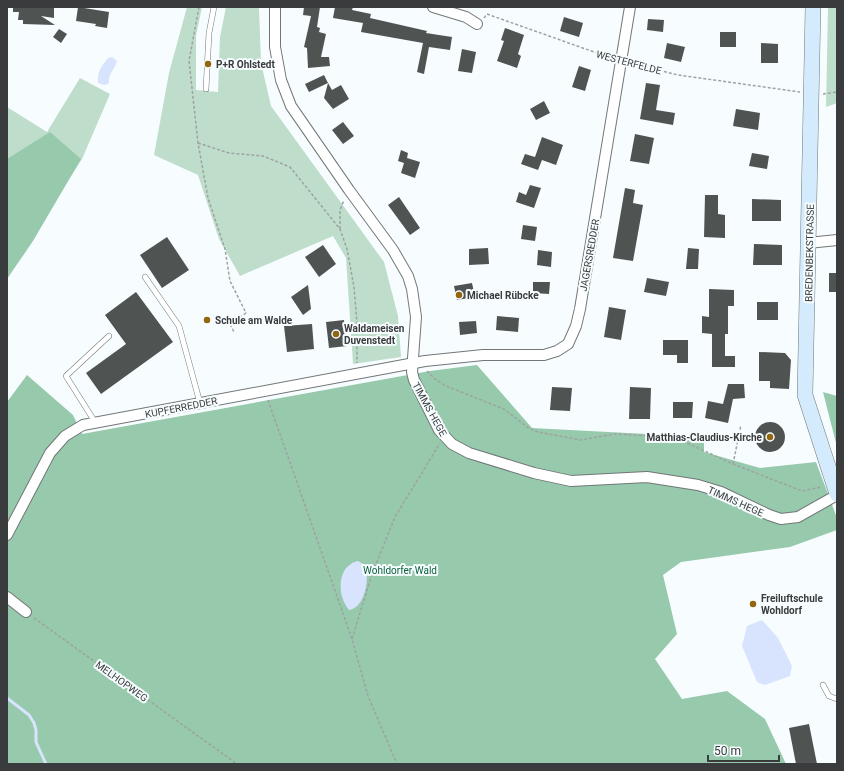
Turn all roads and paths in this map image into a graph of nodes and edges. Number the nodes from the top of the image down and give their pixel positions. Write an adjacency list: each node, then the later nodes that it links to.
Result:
1 (199, 7): 12 (path)
2 (214, 7): 9 (lane)
3 (274, 7): 13 (street, TIMMS HEGE)
4 (433, 7): 7 (street)
5 (630, 7): 8 (street, JAGERSREDDER)
6 (813, 7): 11 (street, BREDENBEKSTRASSE)
7 (477, 24): 8 (path, WESTERFELDE)
8 (620, 61): 11 (path, WESTERFELDE); 20 (street, JAGERSREDDER)
9 (206, 89)
10 (837, 92): 11 (path, WESTERFELDE)
11 (812, 94): 16 (street, BREDENBEKSTRASSE)
12 (198, 143): 14 (path); 18 (path)
13 (349, 190): 14 (path); 21 (street, TIMMS HEGE)
14 (340, 229): 22 (path)
15 (837, 240): 16 (street)
16 (808, 243): 30 (street, BREDENBEKSTRASSE)
17 (145, 276): 24 (lane)
18 (234, 332)
19 (109, 336): 25 (lane)
20 (425, 361): 21 (street, JAGERSREDDER); 28 (path)
21 (413, 364): 22 (street, KUPFERREDDER); 27 (street, TIMMS HEGE)
22 (357, 375): 23 (street, KUPFERREDDER)
23 (264, 390): 24 (street, KUPFERREDDER); 34 (path)
24 (200, 403): 25 (street, KUPFERREDDER)
25 (95, 422): 31 (street, KUPFERREDDER)
26 (741, 425): 28 (path)
27 (445, 438): 30 (street, TIMMS HEGE); 34 (path)
28 (733, 464): 29 (path)
29 (823, 486)
30 (837, 494)
31 (7, 535)
32 (7, 597): 33 (street)
33 (26, 612): 37 (path, MELHOPWEG)
34 (352, 639): 38 (path)
35 (823, 685): 36 (lane)
36 (837, 699)
37 (237, 764)
38 (397, 764)

